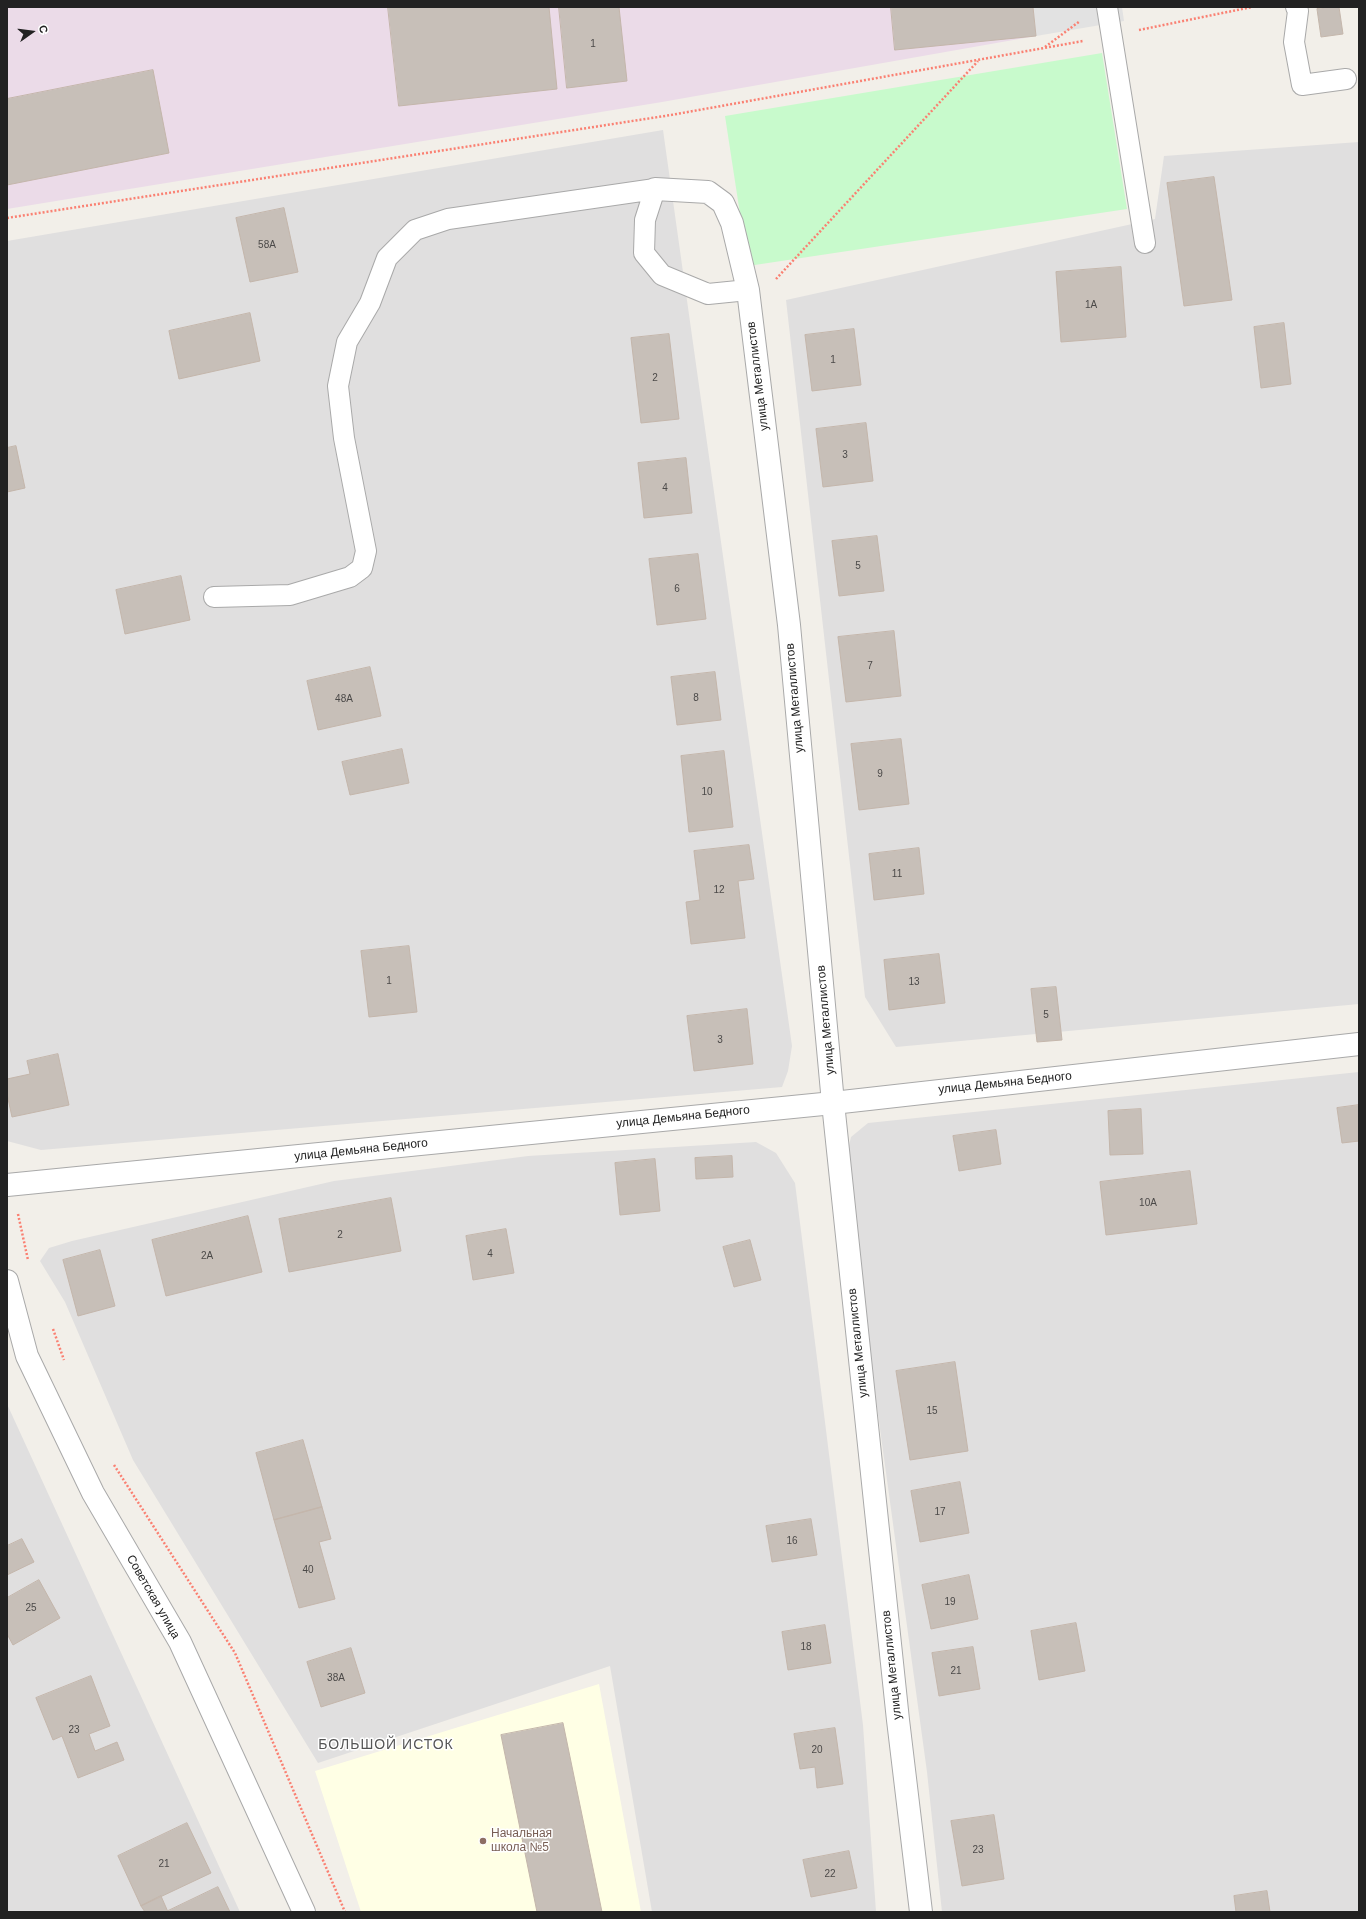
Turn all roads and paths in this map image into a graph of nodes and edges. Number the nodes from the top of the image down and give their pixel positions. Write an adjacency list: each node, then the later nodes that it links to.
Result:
1 (1107, 7): 5 (lane)
2 (1252, 7): 5 (path)
3 (1296, 7): 8 (lane)
4 (1086, 16): 6 (path)
5 (1112, 36): 6 (path); 11 (lane)
6 (1045, 48): 7 (path)
7 (979, 60): 10 (path); 12 (path)
8 (1346, 78)
9 (655, 189): 12 (street, улица Металлистов); 12 (lane); 13 (lane)
10 (7, 218)
11 (1145, 243)
12 (748, 290): 15 (street, улица Металлистов)
13 (214, 597)
14 (1359, 1044): 15 (street, улица Демьяна Бедного)
15 (833, 1102): 16 (street, улица Демьяна Бедного); 24 (street, улица Металлистов)
16 (9, 1185): 17 (path)
17 (29, 1265)
18 (7, 1281): 22 (street, Советская улица)
19 (51, 1325): 20 (path)
20 (65, 1362)
21 (112, 1461): 23 (path)
22 (304, 1912)
23 (345, 1912)
24 (922, 1912)

